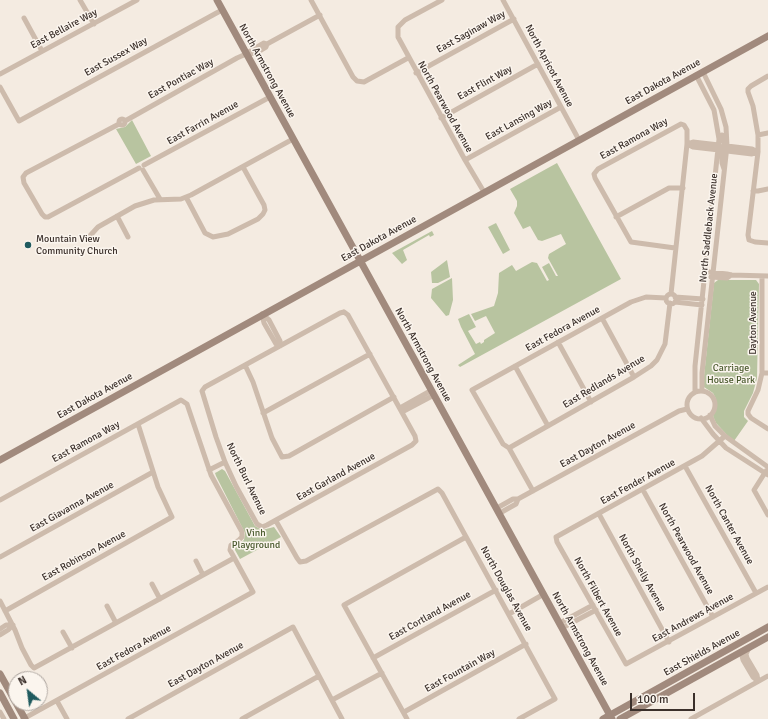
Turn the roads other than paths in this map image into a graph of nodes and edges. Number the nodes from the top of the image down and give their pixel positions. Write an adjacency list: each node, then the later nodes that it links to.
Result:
1 (80, 0): 11 (street)
2 (137, 0): 11 (street, East Bellaire Way)
3 (217, 0): 7 (street, North Armstrong Avenue)
4 (311, 0): 8 (street)
5 (442, 0): 15 (street, North Pearwood Avenue)
6 (503, 0): 10 (street, North Apricot Avenue)
7 (222, 10): 14 (street, North Armstrong Avenue); 21 (street, East Sussex Way)
8 (320, 15): 14 (street, East Pontiac Way); 15 (street)
9 (24, 18): 13 (street)
10 (514, 19): 16 (street, North Apricot Avenue); 17 (street, East Saginaw Way)
11 (94, 24): 13 (street, East Bellaire Way)
12 (768, 36): 18 (street, East Dakota Avenue)
13 (42, 51): 19 (street, East Bellaire Way)
14 (246, 54): 22 (street, North Armstrong Avenue); 47 (street, East Pontiac Way)
15 (408, 58): 17 (street, North Pearwood Avenue)
16 (538, 64): 23 (street, North Apricot Avenue); 24 (street, East Flint Way)
17 (416, 73): 24 (street, North Pearwood Avenue)
18 (699, 73): 26 (street, North Saddleback Avenue); 30 (street, East Dakota Avenue); 33 (street, North Saddleback Avenue)
19 (0, 74)
20 (768, 76): 28 (street)
21 (0, 87)
22 (270, 96): 29 (street, North Armstrong Avenue); 37 (street, East Farrin Avenue)
23 (561, 107): 30 (street, North Apricot Avenue); 35 (street, East Lansing Way)
24 (441, 118): 35 (street, North Pearwood Avenue)
25 (684, 125): 31 (street, East Redlands Avenue); 46 (street, East Ramona Way)
26 (718, 127): 32 (street, North Saddleback Avenue); 33 (street)
27 (768, 133): 28 (street)
28 (758, 135): 34 (street)
29 (293, 139): 36 (street); 52 (street, North Armstrong Avenue)
30 (579, 140): 42 (street, East Dakota Avenue)
31 (687, 144): 32 (street); 39 (street, East Redlands Avenue)
32 (719, 147): 38 (street); 53 (street, North Saddleback Avenue)
33 (727, 149): 34 (street); 38 (street, North Saddleback Avenue)
34 (758, 152): 41 (street)
35 (465, 160): 42 (street, North Pearwood Avenue)
36 (243, 167): 43 (street); 43 (street)
37 (142, 168): 44 (street); 47 (street, East Farrin Avenue)
38 (724, 170): 54 (street, North Saddleback Avenue)
39 (683, 188): 46 (street); 51 (street, East Redlands Avenue)
40 (768, 189): 41 (street)
41 (753, 191): 50 (street)
42 (484, 192): 52 (street, East Dakota Avenue)
43 (186, 198): 44 (street)
44 (160, 199): 45 (street)
45 (117, 216): 48 (street); 49 (street)
46 (616, 216): 51 (street)
47 (46, 217)
48 (128, 237)
49 (87, 239)
50 (768, 243)
51 (675, 248): 57 (street, East Redlands Avenue)
52 (360, 260): 59 (street, East Dakota Avenue); 72 (street, North Armstrong Avenue)
53 (705, 274): 54 (street); 58 (street, North Saddleback Avenue)
54 (713, 275): 55 (street); 70 (street, North Saddleback Avenue)
55 (762, 276): 56 (street); 61 (street, Dayton Avenue)
56 (768, 276)
57 (673, 299): 58 (street); 60 (street, East Fedora Avenue); 69 (street, East Redlands Avenue)
58 (702, 302): 71 (street, North Saddleback Avenue)
59 (262, 314): 63 (street); 86 (street, East Dakota Avenue)
60 (602, 318): 62 (street, East Fedora Avenue); 69 (street)
61 (765, 326): 67 (street, Dayton Avenue)
62 (558, 342): 66 (street, East Fedora Avenue); 74 (street)
63 (280, 346): 64 (street); 65 (street)
64 (370, 354): 73 (street); 77 (street)
65 (245, 365): 77 (street); 87 (street, North Burl Avenue)
66 (515, 366): 81 (street); 85 (street, East Fedora Avenue)
67 (762, 373): 68 (street); 82 (street, Dayton Avenue)
68 (768, 374)
69 (634, 377): 74 (street, East Redlands Avenue)
70 (702, 391): 71 (street); 78 (street)
71 (695, 392): 75 (street)
72 (433, 393): 76 (street); 96 (street, North Armstrong Avenue)
73 (394, 397): 76 (street); 77 (street)
74 (591, 402): 81 (street, East Redlands Avenue)
75 (687, 408): 79 (street); 94 (street, East Dayton Avenue)
76 (401, 410): 99 (street, East Garland Avenue)
77 (263, 413)
78 (710, 415): 79 (street); 83 (street)
79 (701, 418): 84 (street)
80 (138, 424): 90 (street, East Ramona Way); 91 (street); 95 (street, East Ramona Way)
81 (548, 426): 85 (street, East Redlands Avenue)
82 (768, 429)
83 (725, 436): 84 (street, East Fender Avenue); 89 (street)
84 (719, 442): 88 (street, East Fender Avenue); 92 (street)
85 (508, 448): 94 (street)
86 (0, 460)
87 (225, 462): 90 (street); 100 (street, North Burl Avenue)
88 (685, 466): 93 (street, East Fender Avenue); 111 (street, North Canter Avenue)
89 (768, 468): 92 (street)
90 (209, 470): 104 (street)
91 (153, 472): 103 (street, East Giavanna Avenue); 117 (street, East Robinson Avenue)
92 (766, 474): 98 (street)
93 (643, 490): 97 (street, East Fender Avenue); 119 (street, North Pearwood Avenue)
94 (533, 491): 96 (street, East Dayton Avenue)
95 (0, 500)
96 (498, 511): 112 (street, North Armstrong Avenue)
97 (599, 514): 102 (street, East Fender Avenue); 129 (street, North Shelly Avenue)
98 (768, 515)
99 (276, 521): 100 (street, East Garland Avenue); 106 (street, North Burl Avenue)
100 (262, 527)
101 (466, 536): 106 (street, North Douglas Avenue); 110 (street, North Douglas Avenue); 134 (street)
102 (556, 537): 116 (street, North Filbert Avenue)
103 (0, 557)
104 (234, 558): 107 (street); 143 (street, East Fedora Avenue)
105 (196, 561): 107 (street)
106 (300, 562)
107 (203, 575): 113 (street)
108 (152, 584): 113 (street)
109 (768, 587): 111 (street, East Andrews Avenue)
110 (496, 590): 118 (street, North Douglas Avenue); 134 (street, East Cortland Avenue)
111 (756, 593): 119 (street, East Andrews Avenue)
112 (544, 594): 118 (street); 122 (street, North Armstrong Avenue)
113 (160, 599): 120 (street)
114 (0, 601): 117 (street)
115 (107, 606): 120 (street)
116 (595, 608): 122 (street); 135 (street, North Filbert Avenue)
117 (5, 610): 121 (street)
118 (509, 614): 130 (street, North Douglas Avenue)
119 (713, 617): 129 (street, East Andrews Avenue)
120 (116, 623): 132 (street)
121 (13, 625): 124 (street); 127 (street); 132 (street)
122 (561, 626): 146 (street, North Armstrong Avenue)
123 (768, 627): 146 (street, East Shields Avenue)
124 (0, 629)
125 (63, 632): 132 (street)
126 (768, 632): 133 (street)
127 (0, 634)
128 (768, 637): 131 (street, East Shields Avenue)
129 (669, 642): 135 (street, East Andrews Avenue)
130 (526, 644): 145 (street, East Fountain Way); 155 (street, North Douglas Avenue)
131 (749, 647): 133 (street, East Shields Avenue); 140 (street)
132 (72, 648)
133 (741, 652): 140 (street); 157 (street, East Shields Avenue)
134 (373, 658): 136 (street)
135 (626, 664)
136 (382, 673): 142 (street); 145 (street)
137 (0, 674): 149 (street)
138 (319, 676): 142 (street); 151 (street, East Dayton Avenue); 152 (street)
139 (768, 676): 140 (street)
140 (758, 682): 158 (street)
141 (0, 693): 148 (street)
142 (332, 700): 153 (street)
143 (57, 701): 149 (street, East Fedora Avenue); 150 (street)
144 (0, 712): 147 (street)
145 (404, 712): 154 (street)
146 (611, 717): 156 (street, East Shields Avenue)
147 (4, 719)
148 (14, 719)
149 (24, 719)
150 (67, 719)
151 (128, 719)
152 (242, 719)
153 (342, 719)
154 (407, 719)
155 (519, 719)
156 (603, 719)
157 (620, 719)
158 (691, 719)

